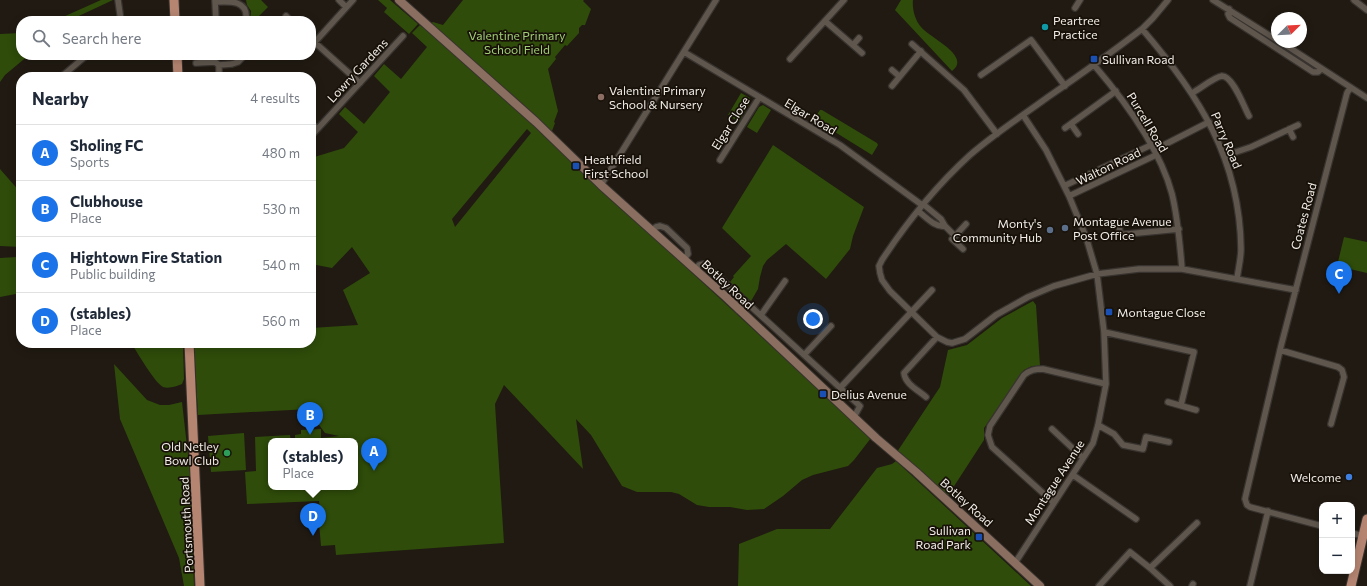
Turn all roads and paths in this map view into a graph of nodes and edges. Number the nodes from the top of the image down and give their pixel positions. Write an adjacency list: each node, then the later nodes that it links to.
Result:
1 (118, 0): 17 (street)
2 (174, 0): 18 (main road)
3 (339, 0): 13 (street)
4 (353, 0): 13 (street)
5 (399, 0): 70 (main road, Botley Road)
6 (716, 0): 32 (street)
7 (844, 0): 21 (street)
8 (1080, 0): 14 (street)
9 (1168, 0): 22 (street)
10 (1213, 0): 15 (street)
11 (1354, 0): 16 (street)
12 (215, 1): 19 (street); 20 (street)
13 (346, 8): 25 (street)
14 (1075, 8)
15 (1229, 9): 24 (street); 41 (street)
16 (1367, 10)
17 (120, 16)
18 (175, 16)
19 (216, 16)
20 (246, 16)
21 (825, 22): 29 (street); 34 (street)
22 (1142, 29): 39 (street); 53 (street, Parry Road)
23 (403, 36): 48 (street, Lowry Gardens)
24 (1271, 36)
25 (316, 37)
26 (859, 38): 29 (street)
27 (316, 43): 48 (street)
28 (912, 44): 31 (street)
29 (853, 45): 33 (street)
30 (1290, 48): 41 (street)
31 (921, 51): 47 (street); 64 (street)
32 (684, 52): 55 (street, Elgar Road); 70 (street)
33 (862, 53)
34 (790, 59)
35 (81, 60): 43 (street)
36 (177, 60): 44 (main road)
37 (240, 60): 40 (street)
38 (196, 63): 40 (street)
39 (1094, 64): 50 (street); 52 (street, Purcell Road)
40 (219, 65): 45 (street)
41 (1321, 69): 51 (street)
42 (892, 70): 47 (street)
43 (67, 72)
44 (178, 72)
45 (219, 72)
46 (981, 75): 50 (street)
47 (899, 76): 49 (street)
48 (360, 83): 62 (street, Lowry Gardens)
49 (892, 86)
50 (1065, 86): 56 (street)
51 (1350, 88): 54 (street); 87 (street, Coates Road)
52 (1116, 91): 59 (street); 67 (street, Purcell Road)
53 (1192, 93): 57 (street); 58 (street, Parry Road)
54 (1366, 96)
55 (759, 98): 69 (street, Elgar Close); 73 (street, Elgar Road)
56 (1023, 115): 64 (street); 71 (street, Montague Avenue)
57 (1249, 116)
58 (1209, 122): 67 (street, Walton Road); 68 (street, Parry Road)
59 (1071, 124): 61 (street); 65 (street)
60 (1298, 125): 63 (street)
61 (1065, 128)
62 (318, 129)
63 (1289, 129): 66 (street); 68 (street)
64 (997, 134): 73 (street)
65 (1078, 134)
66 (1293, 137)
67 (1154, 150): 71 (street, Walton Road); 72 (street, Walton Road); 78 (street, Purcell Road)
68 (1224, 156): 84 (street, Parry Road)
69 (720, 160)
70 (601, 185): 81 (main road, Botley Road)
71 (1064, 186): 72 (street, Montague Avenue)
72 (1069, 196): 83 (street, Montague Avenue)
73 (923, 205): 74 (street); 77 (street, Elgar Road)
74 (918, 211): 77 (street); 90 (street)
75 (1119, 222): 78 (street)
76 (966, 224): 79 (street)
77 (945, 226): 79 (street, Elgar Road)
78 (1179, 229): 82 (street, Purcell Road)
79 (955, 236): 80 (street, Elgar Road)
80 (963, 250)
81 (695, 269): 88 (street); 89 (main road, Botley Road)
82 (1182, 269): 83 (street); 84 (street)
83 (1097, 274): 93 (street, Montague Avenue); 94 (street)
84 (1237, 279): 87 (street)
85 (785, 281): 91 (street)
86 (932, 290): 90 (street)
87 (1296, 290): 96 (street, Coates Road)
88 (746, 302): 89 (street); 91 (street)
89 (738, 310): 99 (main road, Botley Road)
90 (912, 312): 94 (street); 101 (street)
91 (761, 315): 97 (street)
92 (831, 326): 97 (street)
93 (1104, 332): 100 (street, Montague Avenue); 104 (street)
94 (937, 337): 102 (street)
95 (189, 348): 123 (main road, Portsmouth Road)
96 (1280, 350): 107 (street); 114 (street, Coates Road)
97 (804, 355): 98 (street)
98 (823, 372): 99 (street); 101 (street)
99 (815, 381): 106 (main road, Botley Road)
100 (1106, 384): 108 (street, Montague Avenue); 113 (street)
101 (840, 388): 106 (street)
102 (926, 397)
103 (1168, 402): 104 (street)
104 (1181, 405): 105 (street)
105 (1196, 410)
106 (854, 417): 121 (main road, Botley Road)
107 (1331, 424)
108 (1098, 425): 110 (street); 111 (street, Montague Avenue)
109 (1052, 430): 111 (street)
110 (1168, 442)
111 (1083, 458): 112 (street, Montague Avenue)
112 (1073, 475): 113 (street, Montague Avenue); 115 (street)
113 (1054, 503): 121 (street, Montague Avenue)
114 (1268, 511): 118 (street, Coates Road); 127 (street)
115 (1136, 519)
116 (1367, 519): 120 (main road)
117 (1197, 523): 122 (street)
118 (1319, 525)
119 (1355, 534): 120 (street)
120 (1363, 536): 128 (main road)
121 (1015, 563): 124 (main road, Botley Road)
122 (1150, 568): 125 (street); 126 (street)
123 (200, 586)
124 (1040, 586)
125 (1099, 586)
126 (1170, 586)
127 (1250, 586)
128 (1350, 586)

